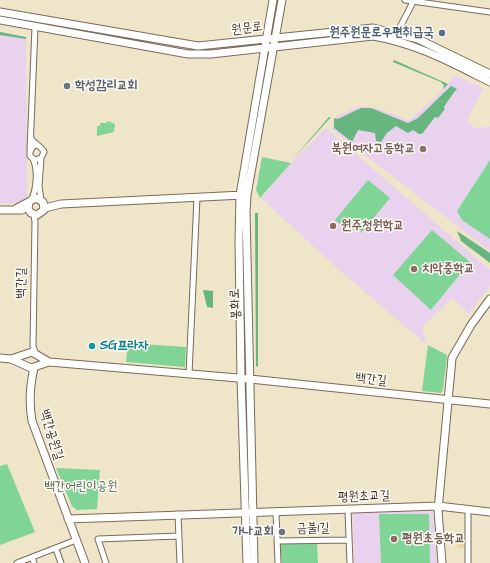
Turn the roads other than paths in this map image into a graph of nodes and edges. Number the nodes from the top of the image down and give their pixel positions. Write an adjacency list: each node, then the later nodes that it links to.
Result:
1 (273, 0): 11 (street, 봉화로)
2 (282, 0): 10 (street)
3 (406, 0): 4 (street)
4 (414, 1): 6 (street); 9 (street)
5 (0, 12): 8 (street, 원문로)
6 (490, 12)
7 (0, 20): 8 (street, 원문로)
8 (36, 23): 11 (street, 원문로); 13 (street, 원문로); 16 (street)
9 (396, 36): 10 (street, 원문로); 12 (street, 원문로); 14 (street, 원문로); 15 (street, 원문로)
10 (274, 38): 11 (street, 원문로); 12 (street, 봉화로)
11 (266, 39): 13 (street, 봉화로)
12 (274, 46): 13 (street, 원문로); 21 (street, 봉화로)
13 (265, 47): 21 (street, 봉화로)
14 (490, 74)
15 (490, 82)
16 (30, 133): 17 (street); 18 (street)
17 (37, 146): 18 (street); 19 (street)
18 (30, 150): 20 (street)
19 (41, 158): 20 (street); 24 (street)
20 (33, 159): 23 (street)
21 (243, 195): 22 (street); 35 (street, 봉화로); 36 (street, 봉화로)
22 (197, 197): 24 (street); 34 (street)
23 (30, 201): 24 (street); 25 (street); 27 (street)
24 (45, 204): 27 (street)
25 (17, 208): 26 (street); 27 (street)
26 (0, 210)
27 (35, 216): 29 (street, 백간길)
28 (490, 299): 37 (street)
29 (32, 352): 31 (street); 32 (street); 33 (street); 33 (street)
30 (0, 358): 31 (street)
31 (11, 359): 33 (street)
32 (49, 362): 33 (street); 34 (street)
33 (31, 366): 47 (street, 백간공원길)
34 (189, 374): 35 (street)
35 (241, 378): 36 (street, 백간길); 42 (street, 봉화로)
36 (250, 379): 37 (street, 백간길); 43 (street, 봉화로)
37 (448, 400): 38 (street, 백간길); 39 (street)
38 (490, 404)
39 (438, 506): 40 (street, 평원초교길); 41 (street, 평원초교길); 64 (street)
40 (348, 510): 44 (street, 평원초교길); 50 (street)
41 (468, 510): 45 (street, 평원초교길); 65 (street)
42 (244, 512): 43 (street, 평원초교길); 46 (street, 평원초교길); 60 (street, 봉화로)
43 (258, 512): 44 (street, 평원초교길); 61 (street, 봉화로)
44 (276, 512): 51 (street)
45 (490, 512)
46 (178, 514): 47 (street); 48 (street)
47 (68, 519): 49 (street, 백간공원길)
48 (179, 536): 58 (street); 59 (street)
49 (76, 540): 52 (street); 57 (street, 백간공원길)
50 (349, 540): 51 (street, 금불1길); 63 (street)
51 (277, 541): 62 (street)
52 (56, 549): 53 (street); 56 (street)
53 (32, 557): 54 (street); 55 (street)
54 (17, 563)
55 (34, 563)
56 (61, 563)
57 (85, 563)
58 (106, 563)
59 (180, 563)
60 (247, 563)
61 (254, 563)
62 (278, 563)
63 (350, 563)
64 (442, 563)
65 (468, 563)

